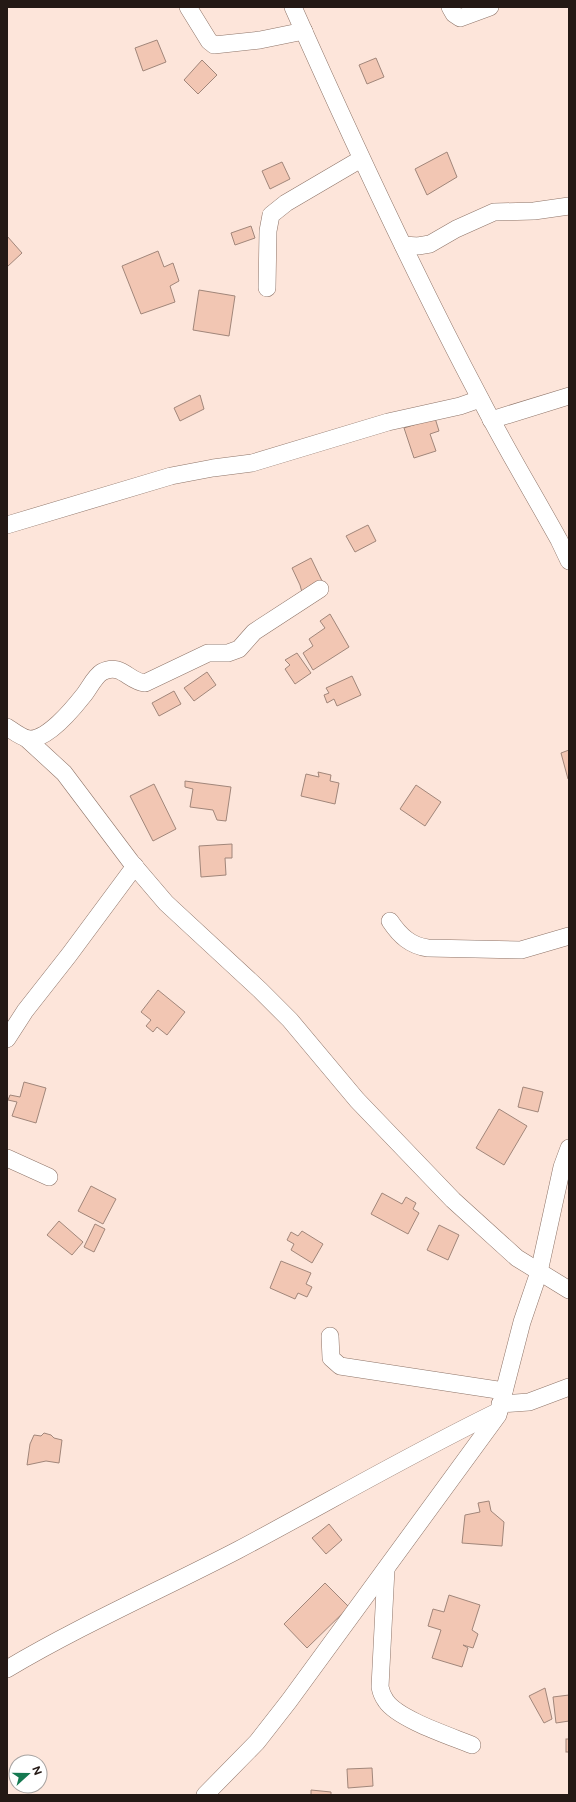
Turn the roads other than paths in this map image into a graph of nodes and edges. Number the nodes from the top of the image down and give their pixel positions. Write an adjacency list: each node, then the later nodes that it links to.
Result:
1 (188, 7): 5 (street)
2 (294, 7): 5 (street)
3 (450, 7): 4 (street)
4 (490, 7)
5 (304, 31): 6 (street)
6 (361, 159): 8 (street); 9 (street)
7 (569, 206): 8 (street)
8 (403, 245): 11 (street)
9 (267, 288)
10 (569, 396): 12 (street)
11 (480, 399): 12 (street); 13 (street)
12 (491, 420): 14 (street)
13 (7, 525)
14 (569, 561)
15 (320, 589): 17 (street)
16 (7, 727): 17 (street)
17 (27, 739): 18 (street)
18 (135, 866): 21 (street); 25 (street)
19 (390, 922): 20 (street)
20 (569, 936)
21 (7, 1039)
22 (569, 1148): 25 (street)
23 (7, 1158): 24 (street)
24 (49, 1177)
25 (539, 1272): 26 (street); 29 (street)
26 (566, 1288)
27 (330, 1336): 29 (street)
28 (569, 1387): 29 (street)
29 (501, 1402): 30 (street); 31 (street)
30 (386, 1569): 32 (street); 33 (street)
31 (7, 1669)
32 (472, 1745)
33 (205, 1795)

